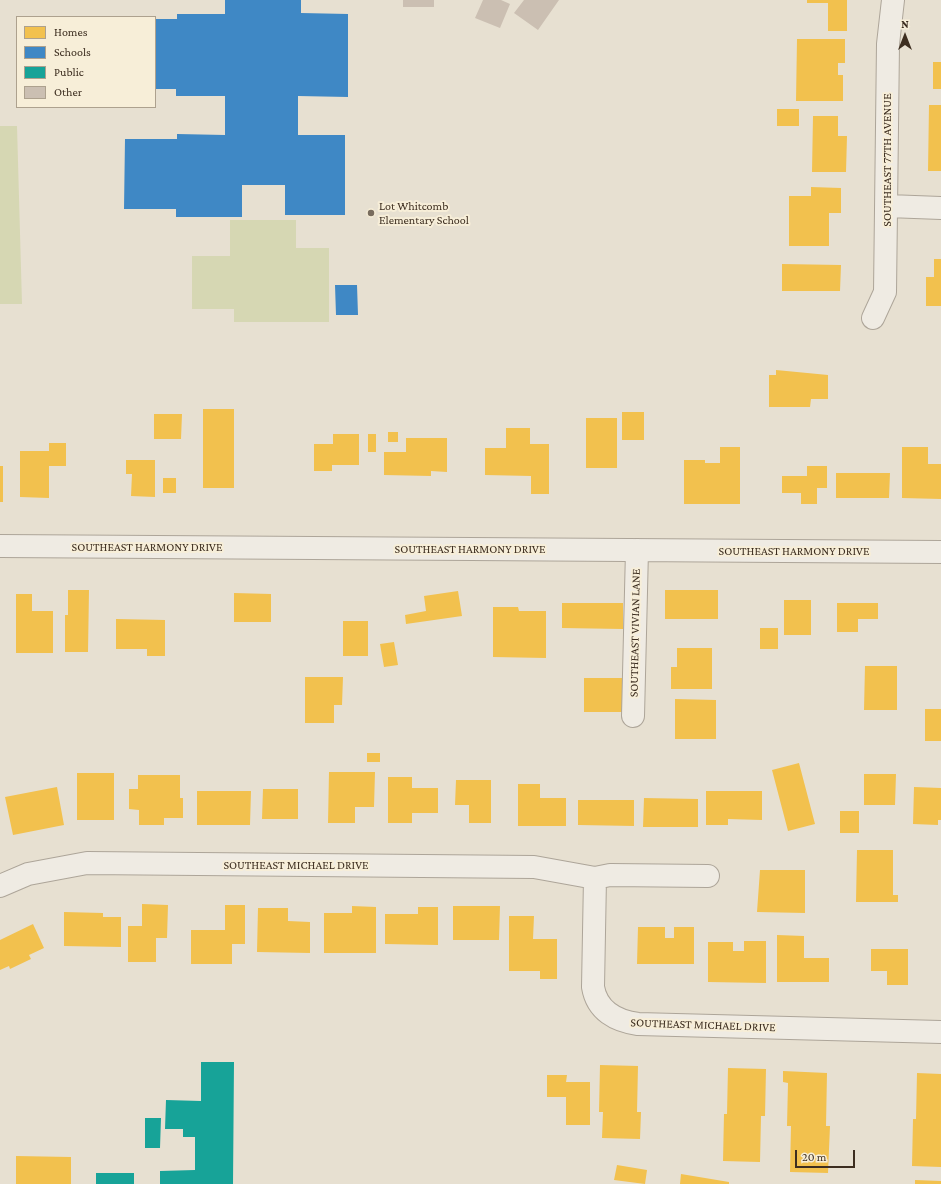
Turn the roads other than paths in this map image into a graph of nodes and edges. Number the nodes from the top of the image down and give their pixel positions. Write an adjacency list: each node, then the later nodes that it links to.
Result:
1 (893, 0): 2 (street, SOUTHEAST 77TH AVENUE)
2 (888, 206): 3 (street); 4 (street, SOUTHEAST 77TH AVENUE)
3 (941, 208)
4 (873, 318)
5 (0, 546): 6 (street, SOUTHEAST HARMONY DRIVE)
6 (636, 550): 7 (street, SOUTHEAST HARMONY DRIVE); 8 (street, SOUTHEAST VIVIAN LANE)
7 (941, 552)
8 (633, 716)
9 (708, 876): 10 (street, SOUTHEAST MICHAEL DRIVE)
10 (595, 878): 11 (street, SOUTHEAST MICHAEL DRIVE); 12 (street, SOUTHEAST MICHAEL DRIVE)
11 (0, 886)
12 (941, 1032)

